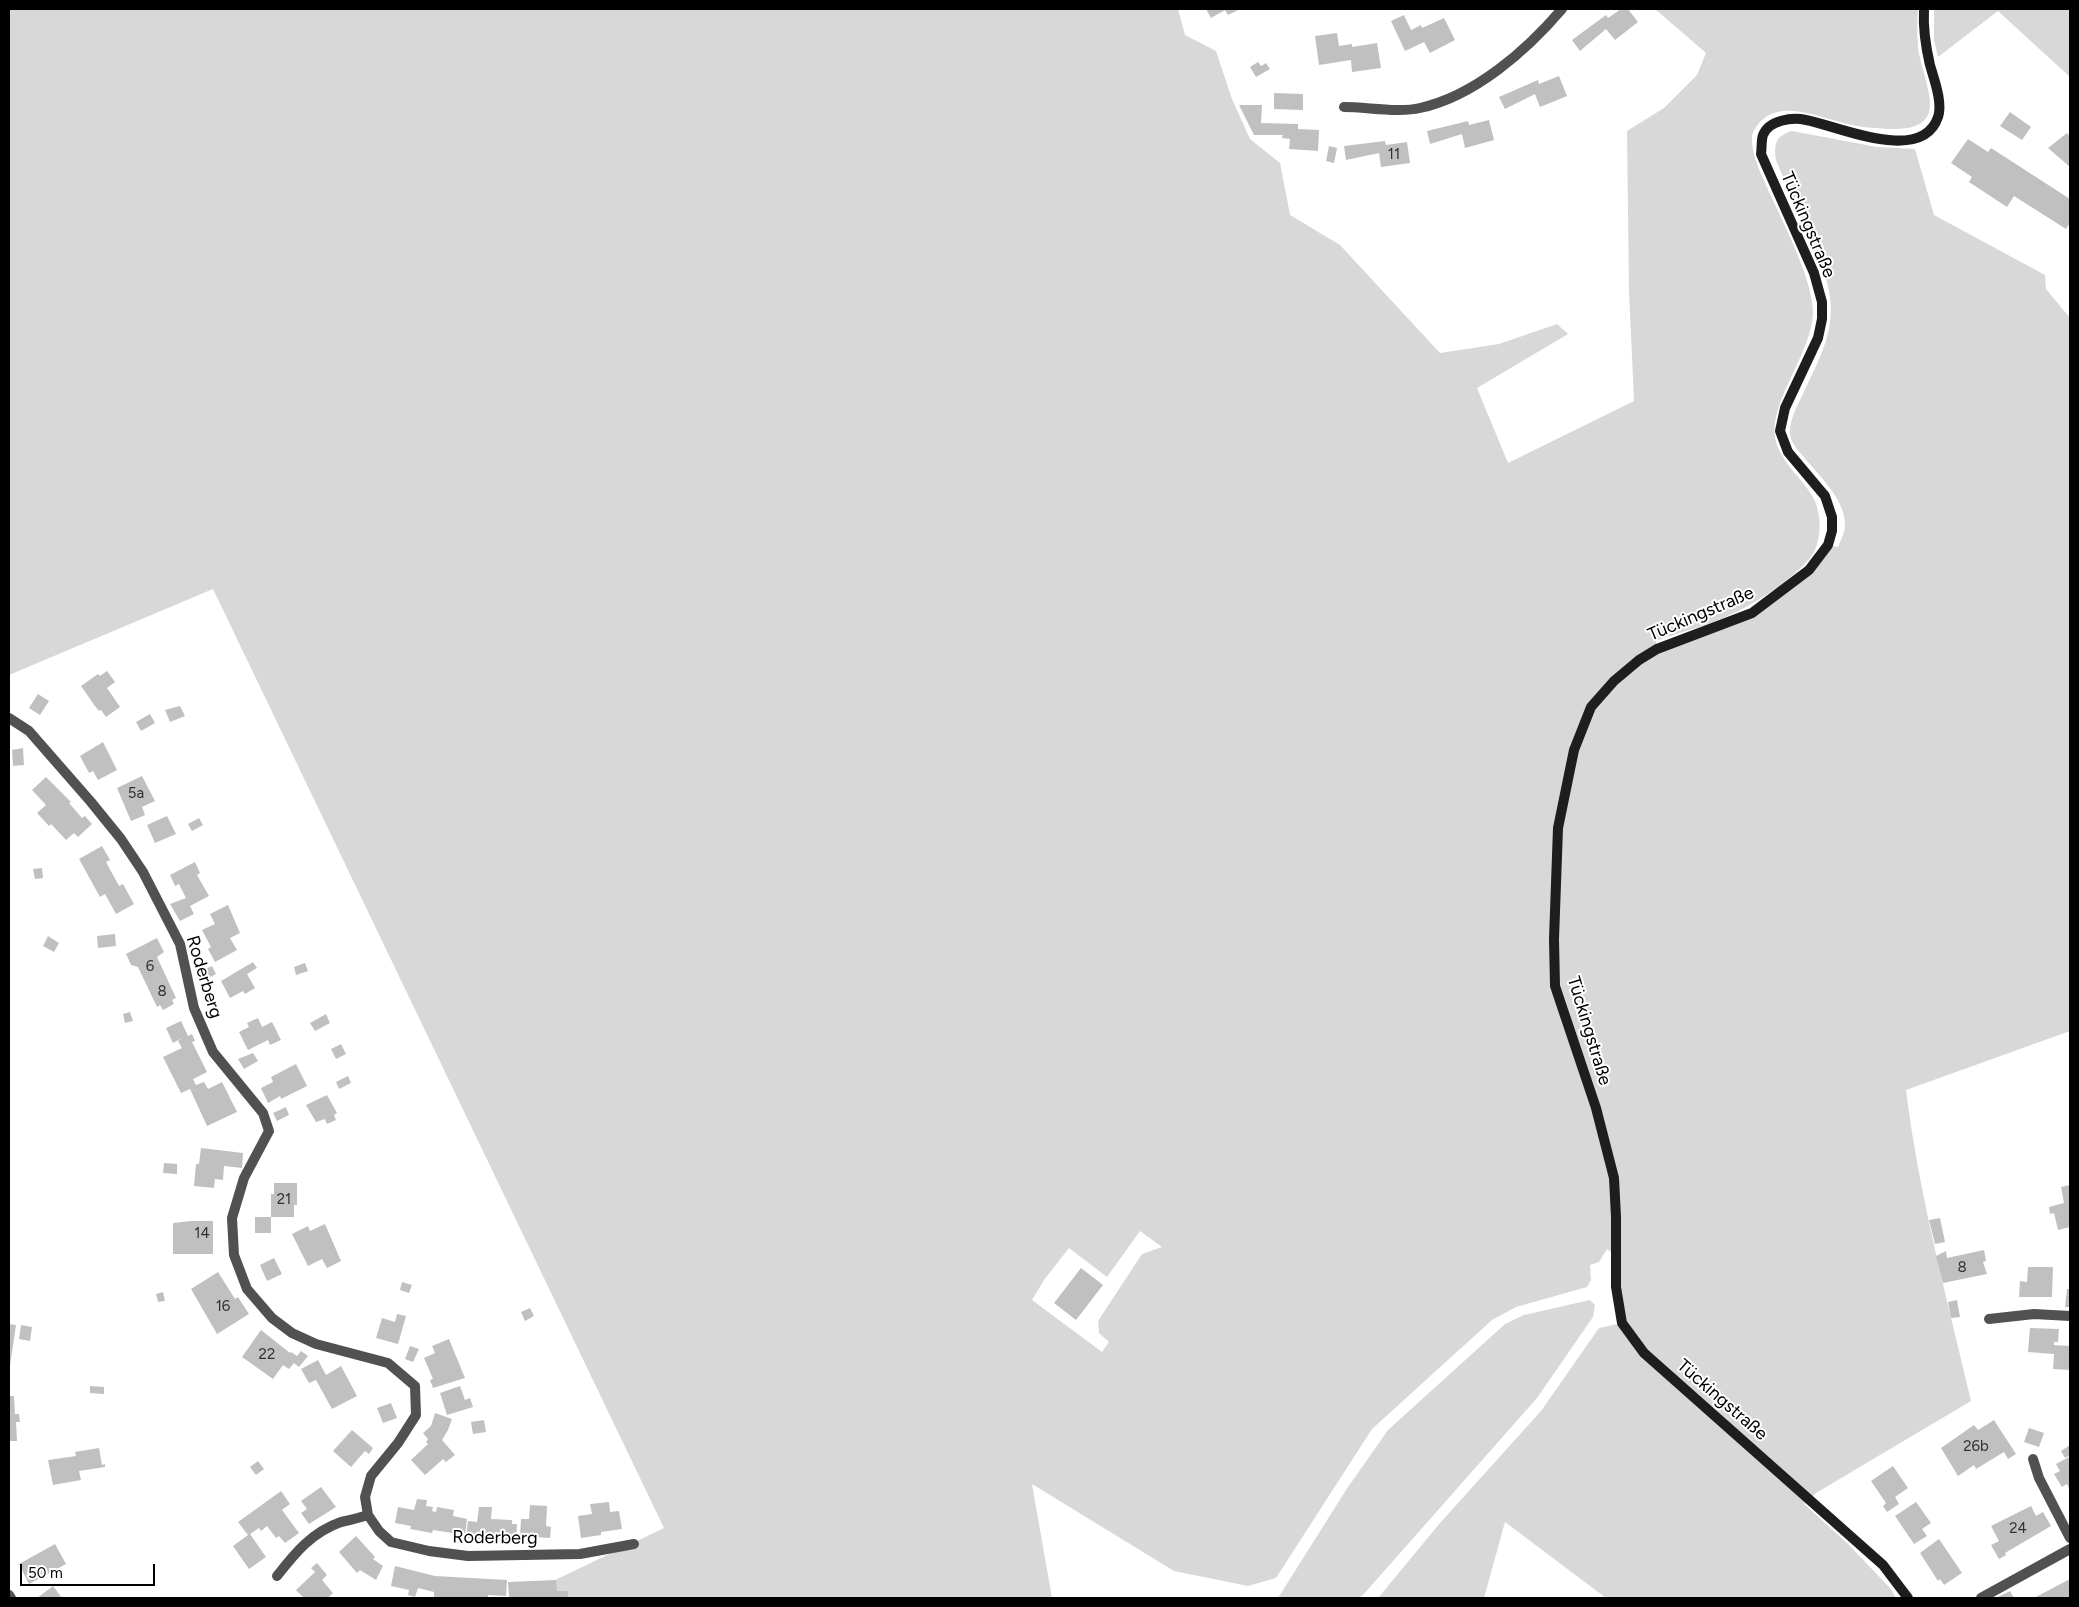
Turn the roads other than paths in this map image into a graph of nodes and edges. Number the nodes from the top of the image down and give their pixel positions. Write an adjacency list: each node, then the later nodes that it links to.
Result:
1 (1562, 9): 3 (street)
2 (1924, 9): 13 (street, Tückingstraße)
3 (1344, 107)
4 (9, 718): 8 (street, Roderberg)
5 (2070, 1316): 6 (street)
6 (1989, 1319)
7 (2033, 1459): 9 (street)
8 (368, 1515): 10 (street, Roderberg); 12 (street)
9 (2070, 1538)
10 (634, 1544)
11 (2070, 1549): 14 (street)
12 (277, 1576)
13 (1908, 1598)
14 (1981, 1598)

